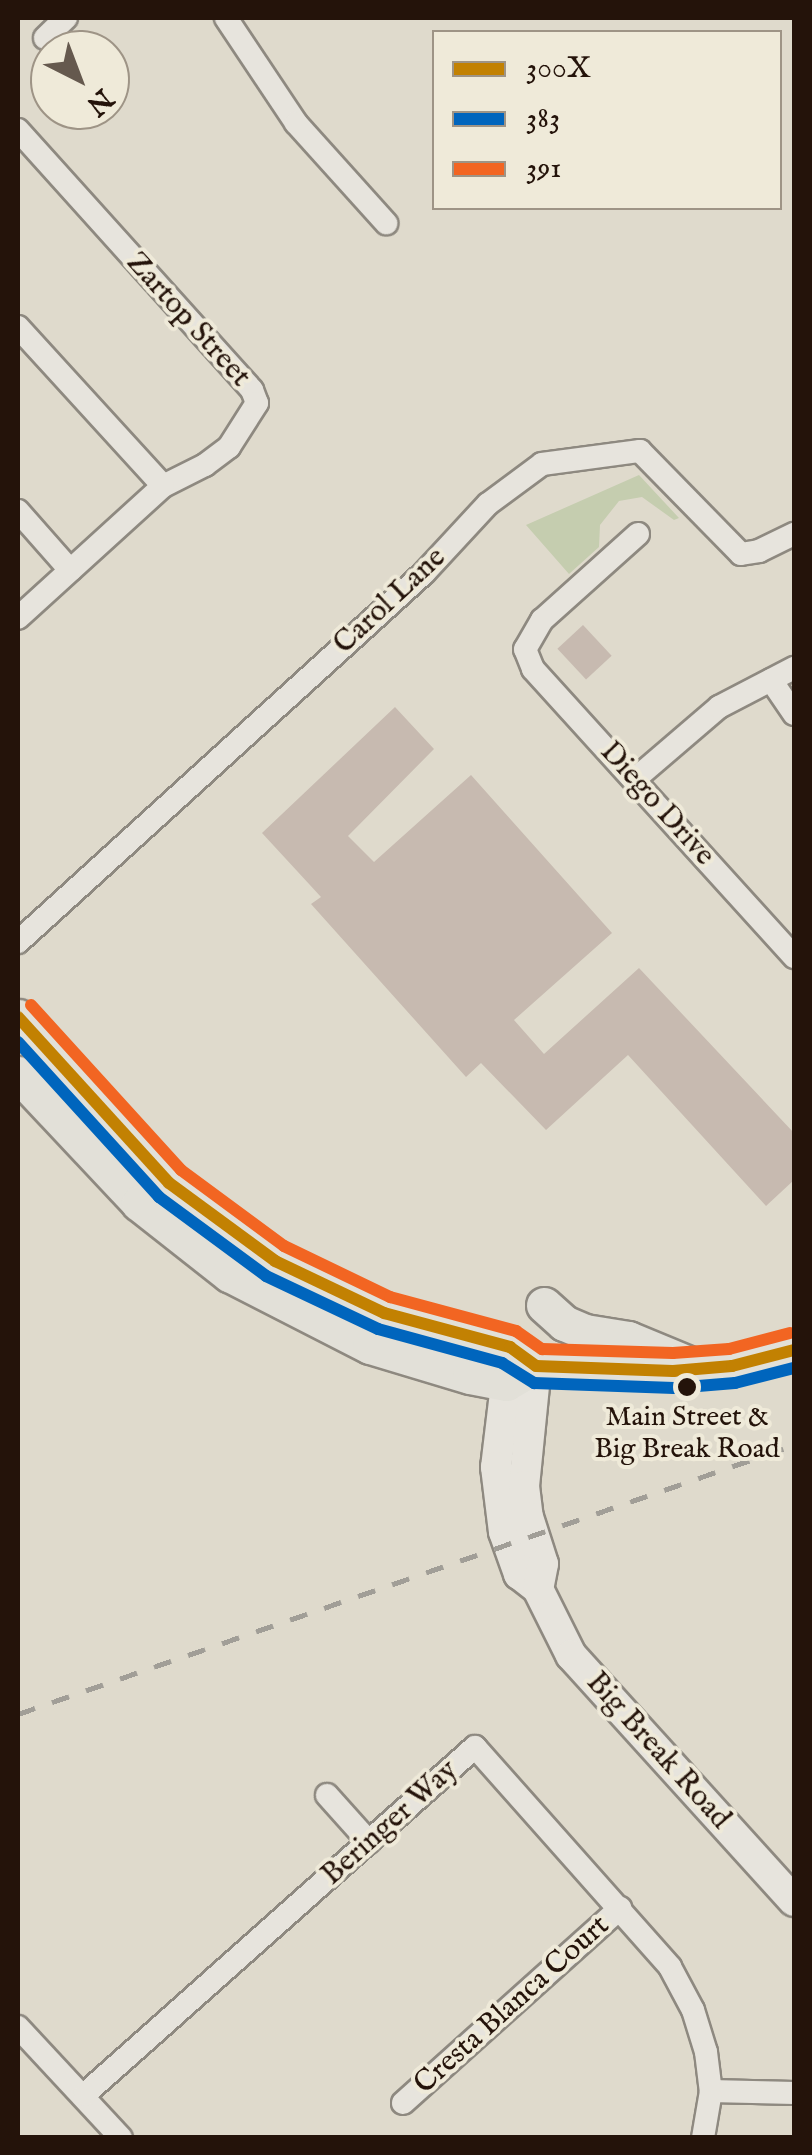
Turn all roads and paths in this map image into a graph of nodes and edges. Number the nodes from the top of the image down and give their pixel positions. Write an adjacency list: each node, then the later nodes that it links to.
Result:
1 (226, 18): 3 (street)
2 (18, 130): 5 (street, Zartop Street)
3 (386, 223)
4 (18, 326): 5 (street)
5 (163, 486): 9 (street, Zartop Street)
6 (18, 511): 9 (street)
7 (638, 534): 14 (street, Diego Drive)
8 (794, 534): 15 (street, Carol Lane)
9 (70, 570): 10 (street, Zartop Street)
10 (18, 618)
11 (794, 668): 12 (street)
12 (771, 680): 13 (street); 14 (street)
13 (794, 714)
14 (635, 779): 16 (street, Diego Drive)
15 (18, 942)
16 (794, 957)
17 (18, 1017): 21 (main road)
18 (18, 1074): 21 (main road)
19 (544, 1305): 22 (main road)
20 (794, 1350): 22 (main road)
21 (517, 1365): 22 (main road); 25 (street, Big Break Road)
22 (702, 1369)
23 (327, 1795): 24 (street)
24 (369, 1842): 26 (street, Beringer Way); 30 (street, Beringer Way)
25 (794, 1902)
26 (620, 1908): 28 (street, Beringer Way); 31 (street, Cresta Blanca Court)
27 (18, 2027): 30 (street)
28 (711, 2090): 29 (street); 33 (street, Beringer Way)
29 (794, 2092)
30 (84, 2094): 32 (street)
31 (403, 2102)
32 (122, 2138)
33 (704, 2138)

